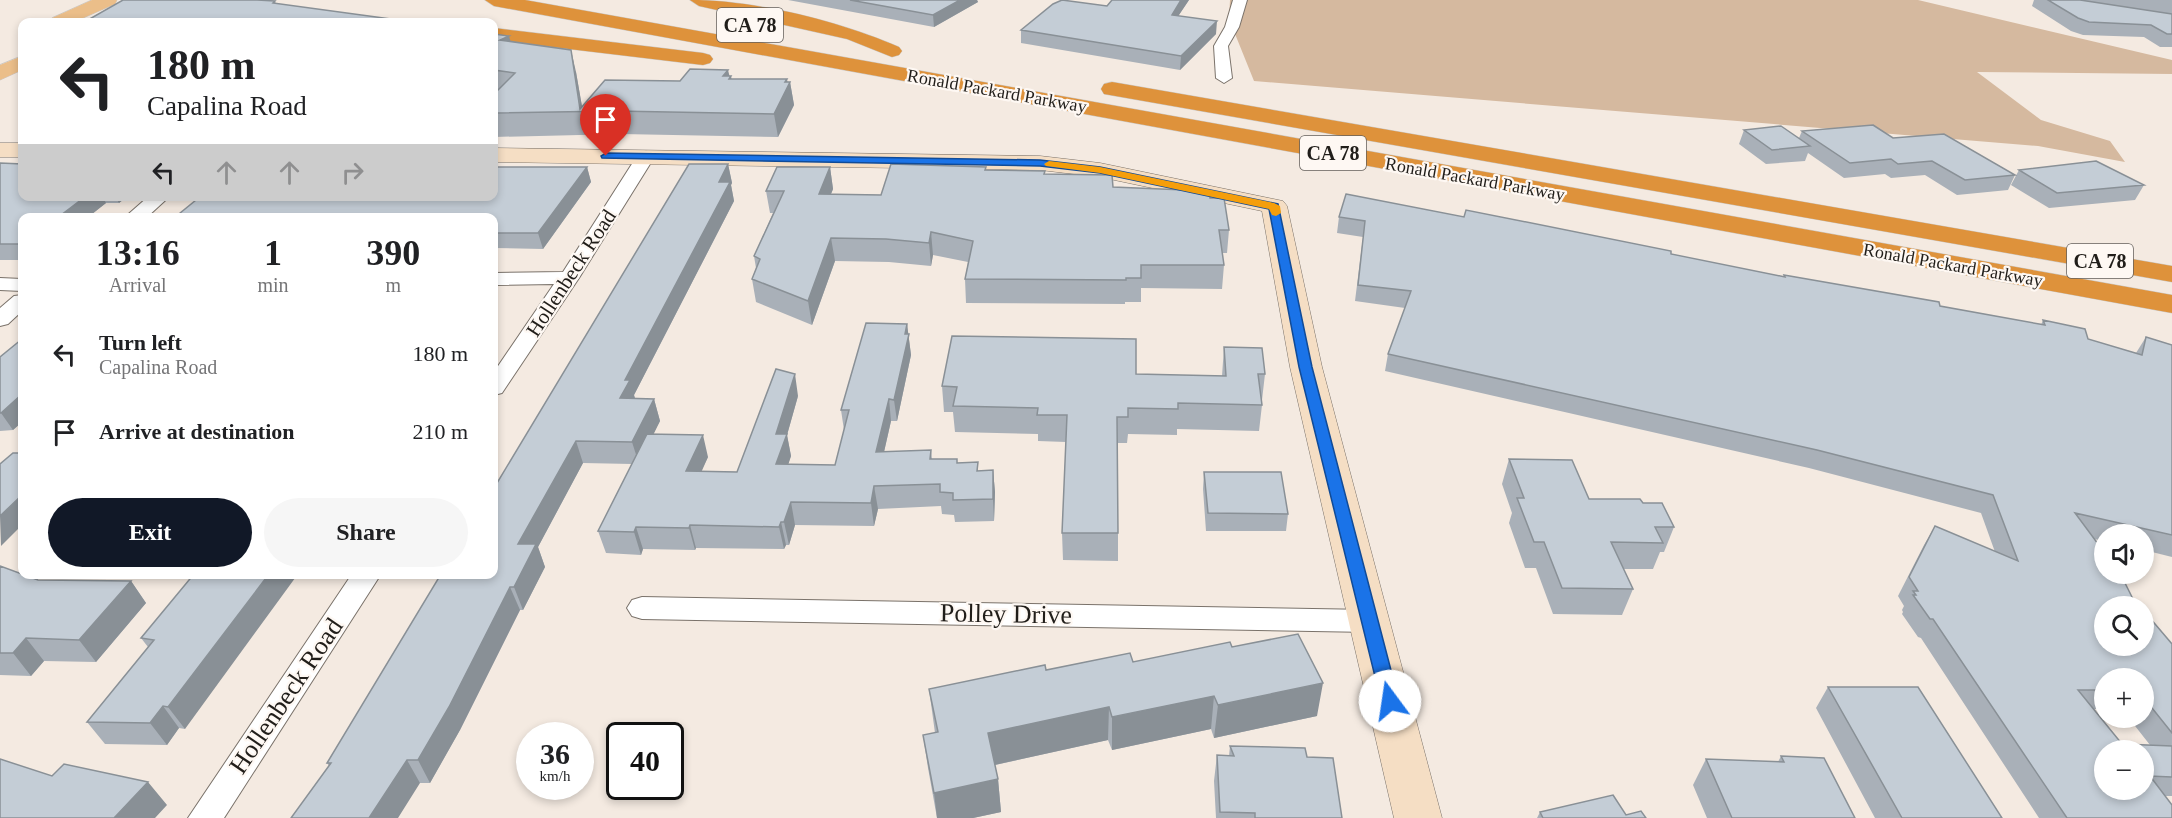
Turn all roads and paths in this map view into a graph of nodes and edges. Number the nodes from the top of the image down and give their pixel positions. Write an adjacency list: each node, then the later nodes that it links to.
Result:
1 (108, 0): 6 (main road)
2 (124, 0): 7 (main road)
3 (494, 0): 16 (highway, Ronald Packard Parkway / CA 78)
4 (1240, 0): 13 (street)
5 (694, 7): 21 (highway, Ronald Packard Parkway / CA 78)
6 (67, 18)
7 (100, 18)
8 (498, 34): 16 (highway)
9 (18, 43): 10 (main road)
10 (0, 53)
11 (18, 64): 12 (main road)
12 (0, 74)
13 (1224, 78)
14 (0, 150): 15 (street)
15 (18, 150)
16 (1323, 151): 27 (highway, Ronald Packard Parkway / CA 78)
17 (498, 155): 18 (street)
18 (646, 156): 22 (street, Hollenbeck Road); 32 (street)
19 (156, 201): 20 (street)
20 (140, 213)
21 (2172, 274)
22 (569, 278): 23 (street); 29 (street, Hollenbeck Road)
23 (498, 279)
24 (0, 284): 25 (street)
25 (18, 285)
26 (18, 304): 28 (street)
27 (2172, 304)
28 (0, 319)
29 (498, 382)
30 (364, 579): 33 (street, Hollenbeck Road)
31 (642, 608): 32 (street, Polley Drive)
32 (1370, 621): 34 (street)
33 (205, 818)
34 (1418, 818)

